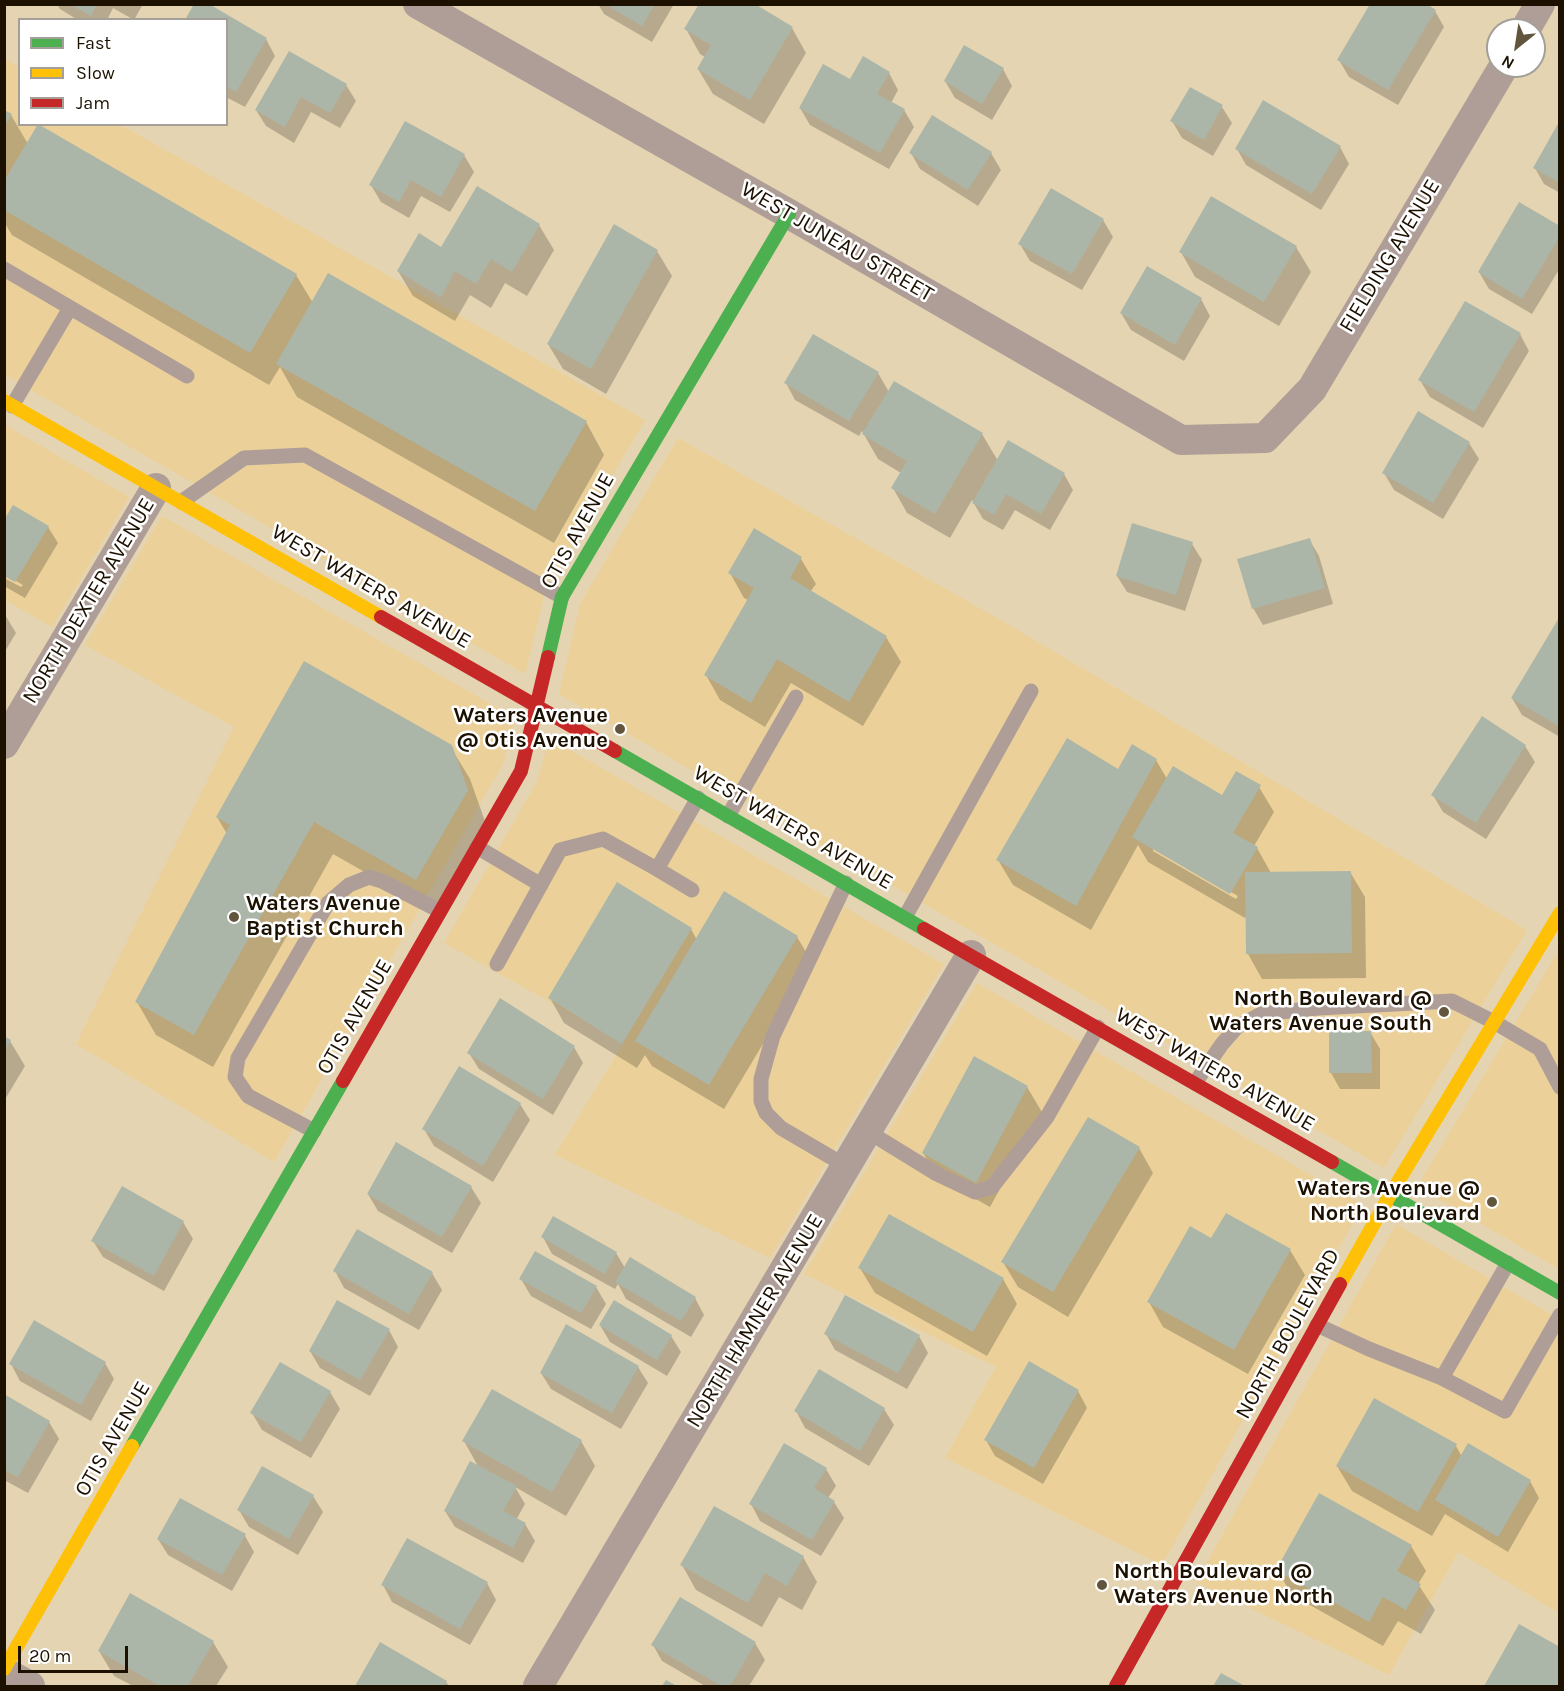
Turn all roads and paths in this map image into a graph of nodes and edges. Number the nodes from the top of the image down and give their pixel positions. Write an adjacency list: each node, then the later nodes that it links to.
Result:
1 (418, 4): 5 (street, WEST JUNEAU STREET)
2 (1540, 4): 3 (street)
3 (1532, 18)
4 (1497, 78): 10 (street, FIELDING AVENUE)
5 (789, 214): 10 (street, WEST JUNEAU STREET); 12 (street, OTIS AVENUE)
6 (4, 269): 7 (lane)
7 (70, 308): 8 (lane); 9 (lane)
8 (186, 376)
9 (8, 404): 11 (street, WEST WATERS AVENUE)
10 (1265, 438)
11 (168, 495): 12 (lane); 15 (street, WEST WATERS AVENUE); 16 (street, NORTH DEXTER AVENUE)
12 (562, 597): 15 (street, OTIS AVENUE)
13 (1031, 691): 26 (lane)
14 (796, 698): 18 (lane)
15 (537, 706): 17 (street, WEST WATERS AVENUE); 19 (street, OTIS AVENUE)
16 (4, 744)
17 (698, 798): 18 (street, WEST WATERS AVENUE); 20 (lane)
18 (728, 816): 21 (street, WEST WATERS AVENUE)
19 (477, 847): 22 (lane); 24 (street, OTIS AVENUE)
20 (657, 869): 22 (lane); 23 (lane)
21 (846, 883): 26 (street, WEST WATERS AVENUE); 35 (lane)
22 (541, 885): 28 (lane)
23 (692, 890)
24 (440, 911): 33 (street, OTIS AVENUE); 33 (lane)
25 (1560, 913): 29 (street, NORTH BOULEVARD)
26 (904, 917): 27 (street, WEST WATERS AVENUE)
27 (971, 955): 30 (street, WEST WATERS AVENUE); 34 (street, NORTH HAMNER AVENUE)
28 (497, 964)
29 (1494, 1022): 31 (lane); 32 (lane); 36 (street, NORTH BOULEVARD)
30 (1098, 1027): 31 (street, WEST WATERS AVENUE); 34 (lane)
31 (1195, 1083): 36 (street, WEST WATERS AVENUE)
32 (1560, 1086)
33 (314, 1131): 42 (street, OTIS AVENUE)
34 (867, 1131): 35 (street, NORTH HAMNER AVENUE)
35 (846, 1166): 44 (street, NORTH HAMNER AVENUE)
36 (1390, 1195): 37 (street, WEST WATERS AVENUE); 40 (street, NORTH BOULEVARD)
37 (1508, 1263): 38 (street, WEST WATERS AVENUE); 41 (lane)
38 (1560, 1293)
39 (1560, 1315): 41 (lane)
40 (1317, 1325): 41 (lane); 45 (street, NORTH BOULEVARD)
41 (1442, 1378)
42 (4, 1670): 43 (street)
43 (30, 1686)
44 (538, 1686)
45 (1116, 1686)

